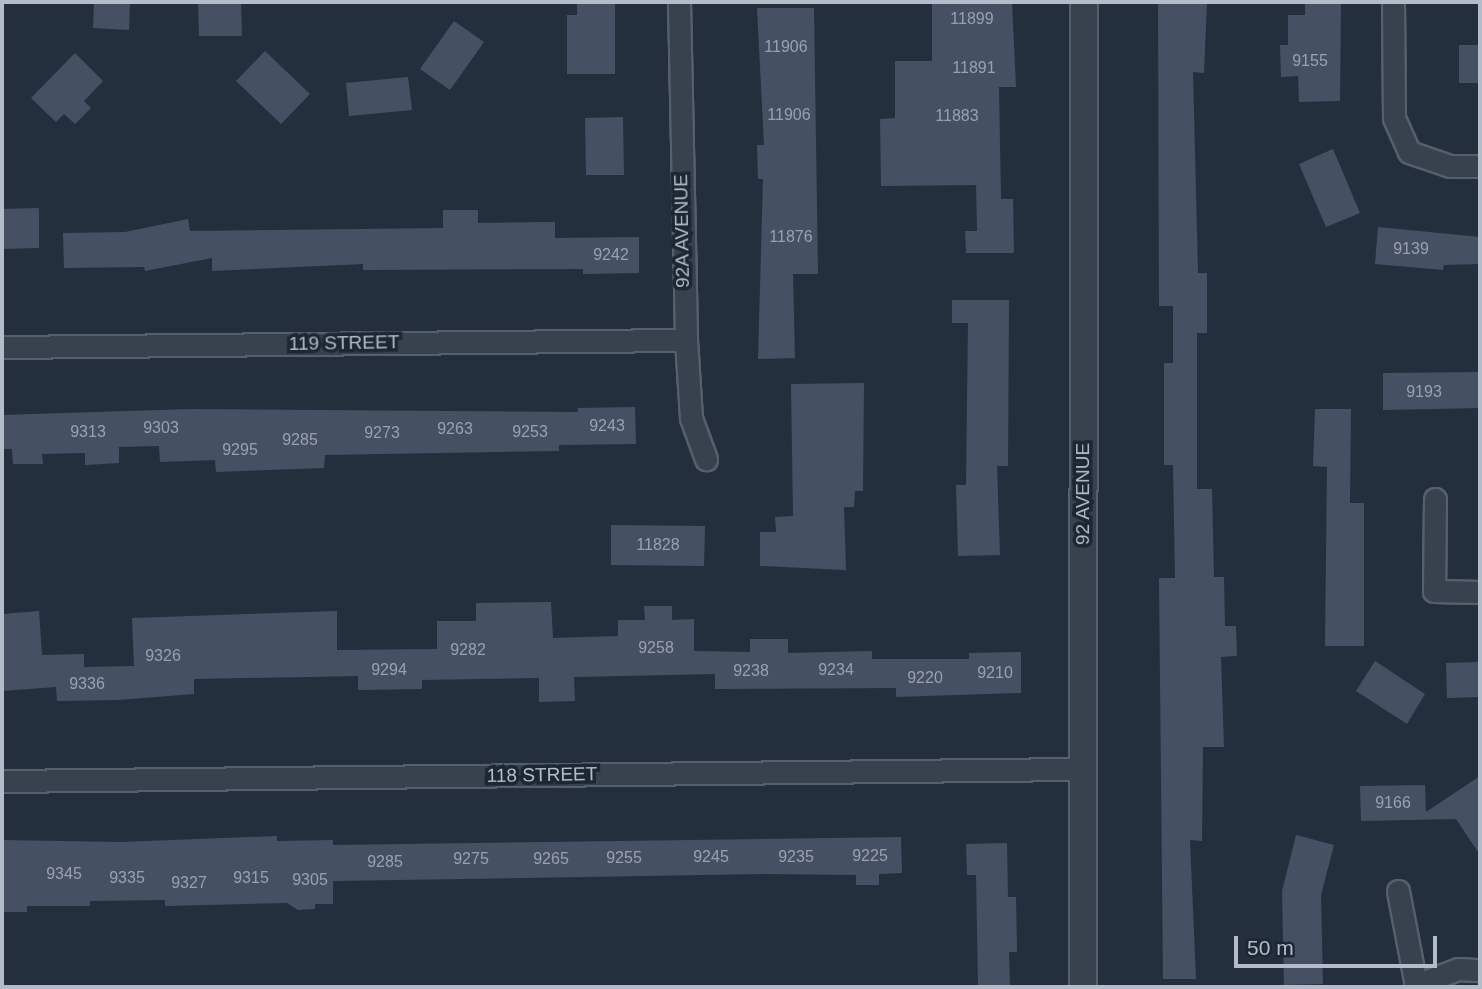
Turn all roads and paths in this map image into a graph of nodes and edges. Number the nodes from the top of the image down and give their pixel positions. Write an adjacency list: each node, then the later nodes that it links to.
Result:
1 (679, 2): 5 (street, 92A AVENUE)
2 (1084, 2): 10 (street, 92 AVENUE)
3 (1393, 2): 4 (street)
4 (1480, 166)
5 (685, 340): 6 (street, 119 STREET); 7 (street, 92A AVENUE)
6 (2, 346)
7 (706, 458)
8 (1434, 499): 9 (street)
9 (1480, 592)
10 (1083, 769): 11 (street, 118 STREET); 14 (street, 92 AVENUE)
11 (2, 781)
12 (1398, 891): 13 (street)
13 (1480, 970)
14 (1083, 987)

